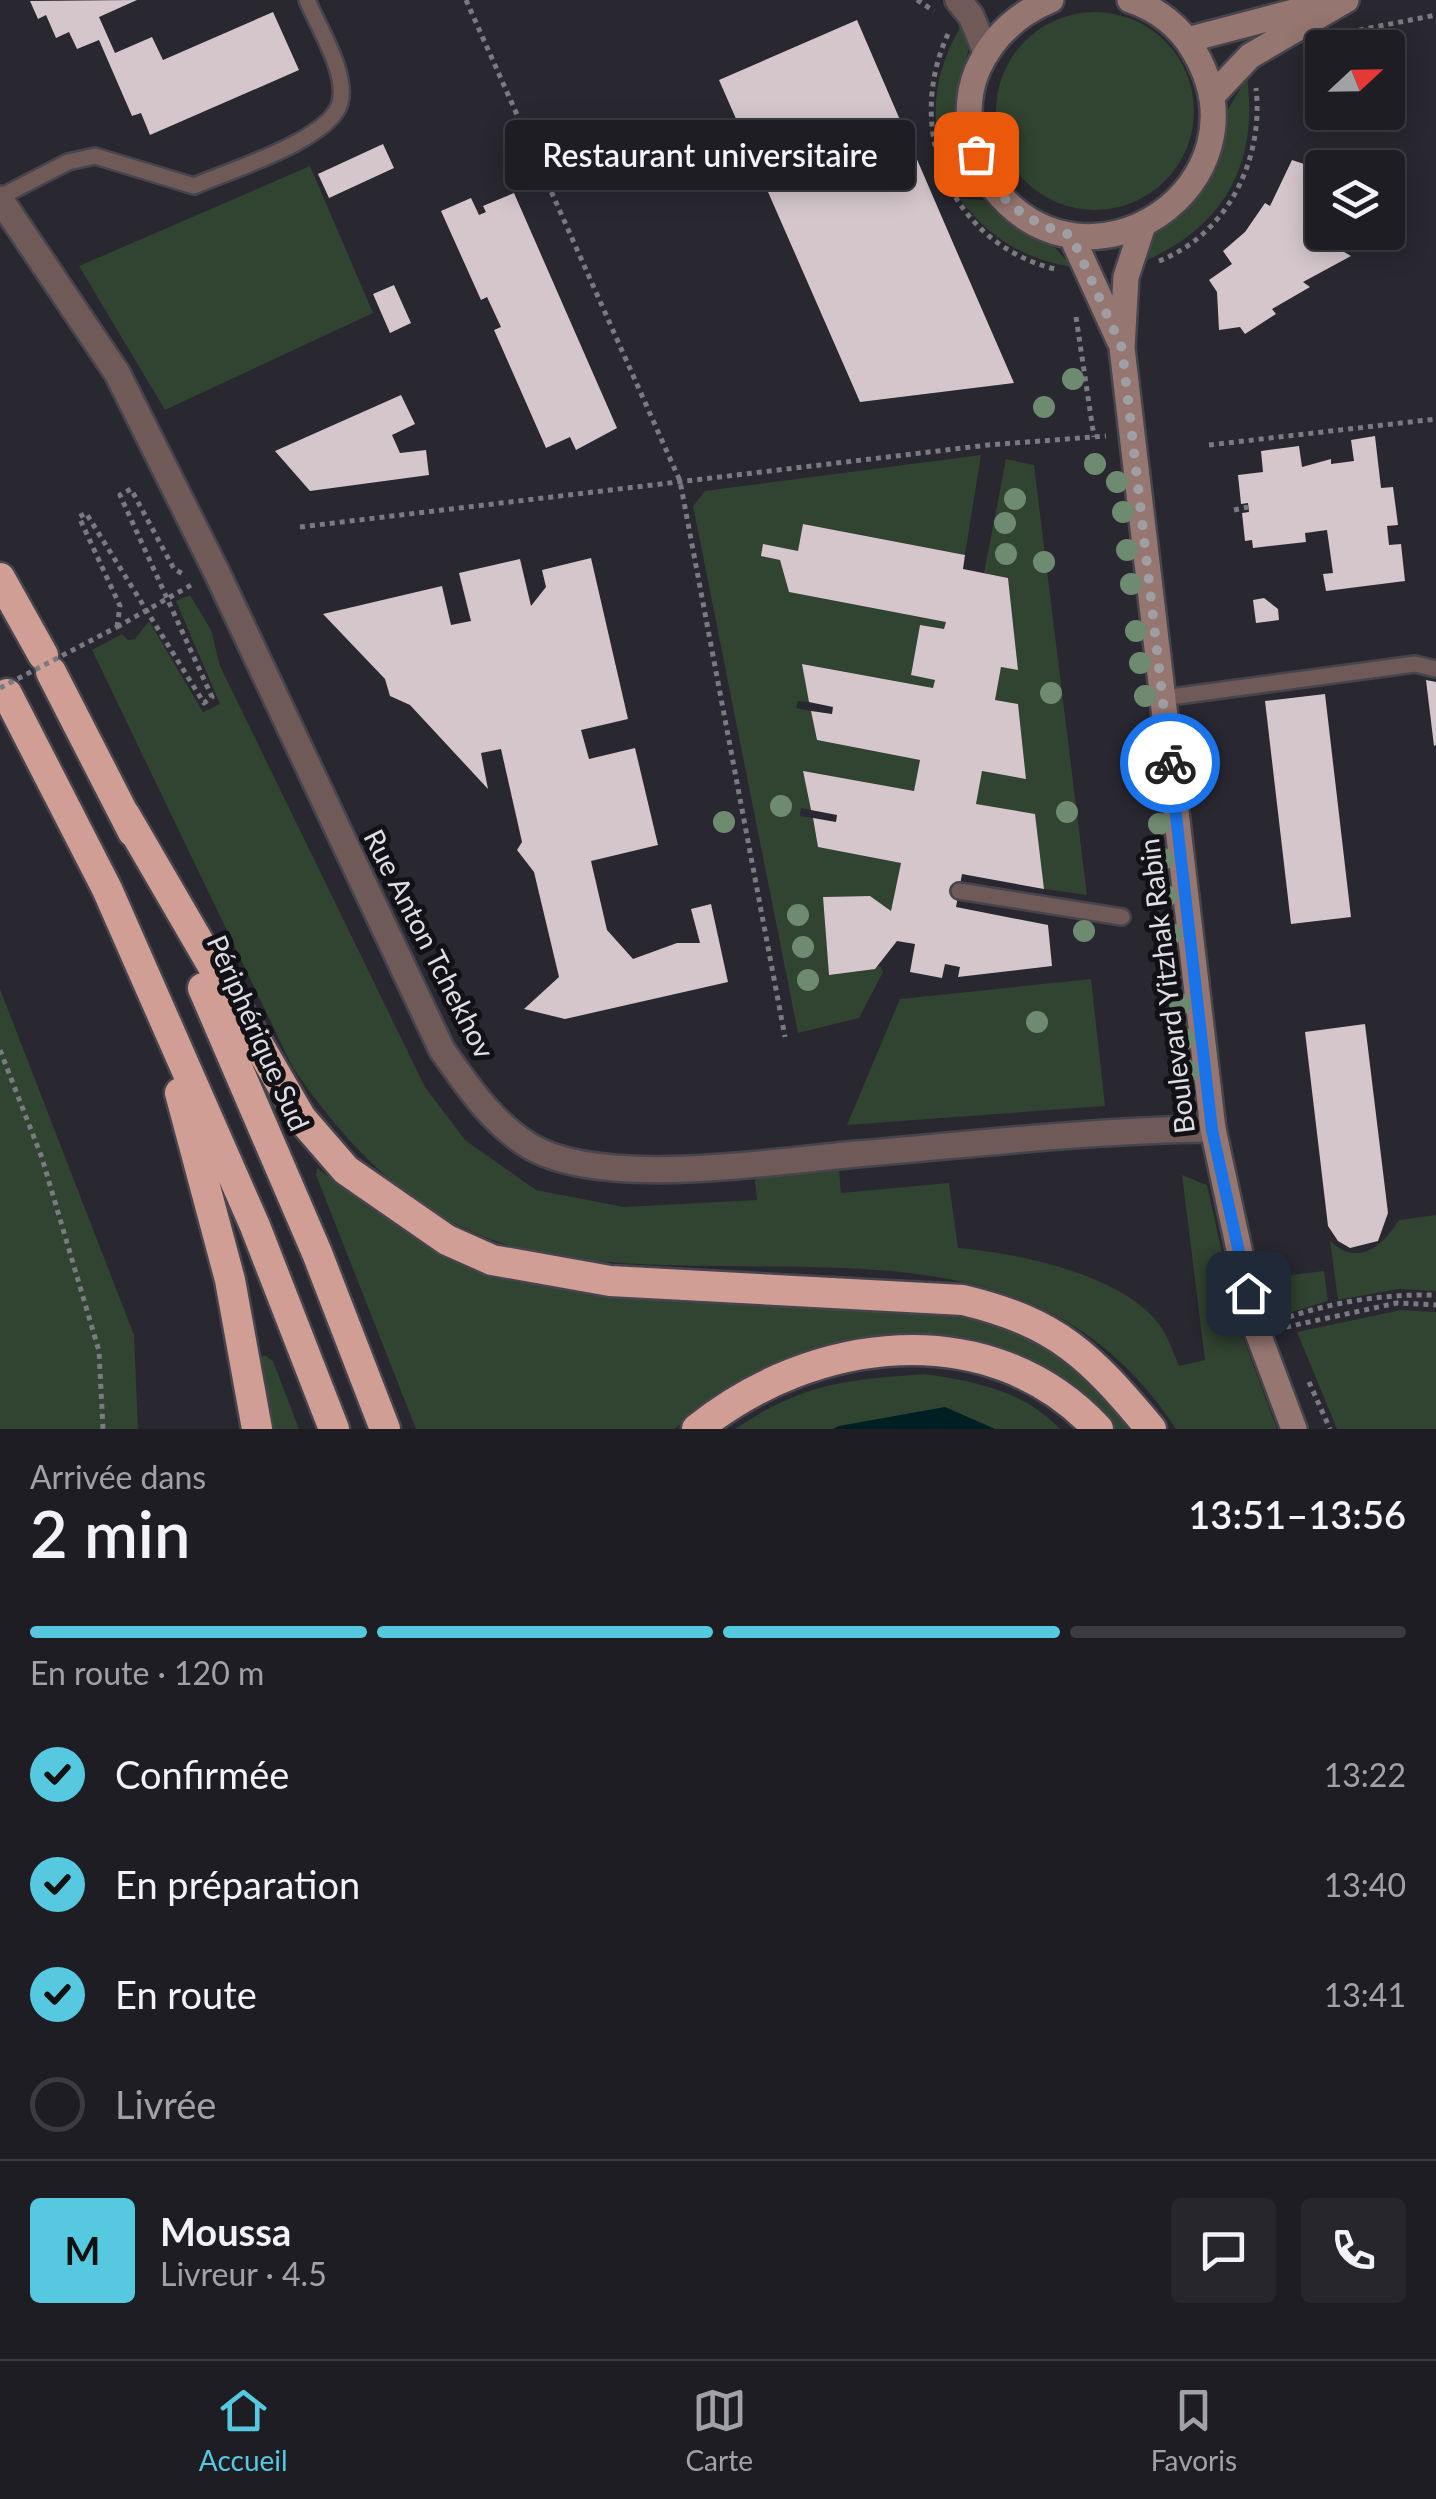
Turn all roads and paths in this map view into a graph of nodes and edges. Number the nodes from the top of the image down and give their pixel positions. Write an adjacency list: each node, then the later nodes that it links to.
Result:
1 (306, 0): 12 (lane)
2 (466, 0): 22 (path)
3 (1130, 0): 9 (street)
4 (1342, 0): 9 (street); 11 (street)
5 (1035, 2): 10 (street)
6 (955, 12): 10 (street); 15 (path)
7 (1436, 14): 8 (path)
8 (1356, 30)
9 (1187, 40): 11 (street)
10 (986, 52): 14 (street)
11 (1212, 96): 13 (street)
12 (0, 198): 41 (street, Rue Anton Tchekhov)
13 (1143, 226): 14 (street); 17 (street, Boulevard Yitzhak Rabin)
14 (1071, 235): 17 (street, Boulevard Yitzhak Rabin)
15 (1066, 271)
16 (1073, 305): 20 (path)
17 (1122, 348): 34 (street, Boulevard Yitzhak Rabin)
18 (1436, 420): 21 (path)
19 (1114, 436): 20 (path)
20 (1094, 437): 22 (path)
21 (1209, 445)
22 (680, 481): 25 (path); 39 (path)
23 (1248, 507): 24 (path)
24 (1234, 510)
25 (300, 527)
26 (174, 569): 29 (path)
27 (0, 578): 35 (highway, Périphérique Sud)
28 (186, 588): 29 (path)
29 (167, 598): 30 (path); 30 (path)
30 (146, 610): 31 (path); 31 (path)
31 (118, 626): 33 (path, bridge)
32 (1436, 670): 34 (lane)
33 (3, 691): 38 (highway)
34 (1162, 698): 41 (street, Boulevard Yitzhak Rabin)
35 (126, 814): 49 (highway, Périphérique Sud); 52 (highway)
36 (959, 891): 37 (lane)
37 (1122, 917)
38 (155, 998): 47 (highway); 48 (highway)
39 (785, 1037)
40 (0, 1050): 46 (path)
41 (1212, 1130): 53 (street, Boulevard Yitzhak Rabin)
42 (1436, 1296): 44 (path)
43 (1436, 1305): 45 (path)
44 (1289, 1317)
45 (1286, 1327)
46 (103, 1429)
47 (257, 1429)
48 (334, 1429)
49 (385, 1429)
50 (696, 1429): 51 (highway)
51 (1098, 1429)
52 (1151, 1429)
53 (1294, 1429)

